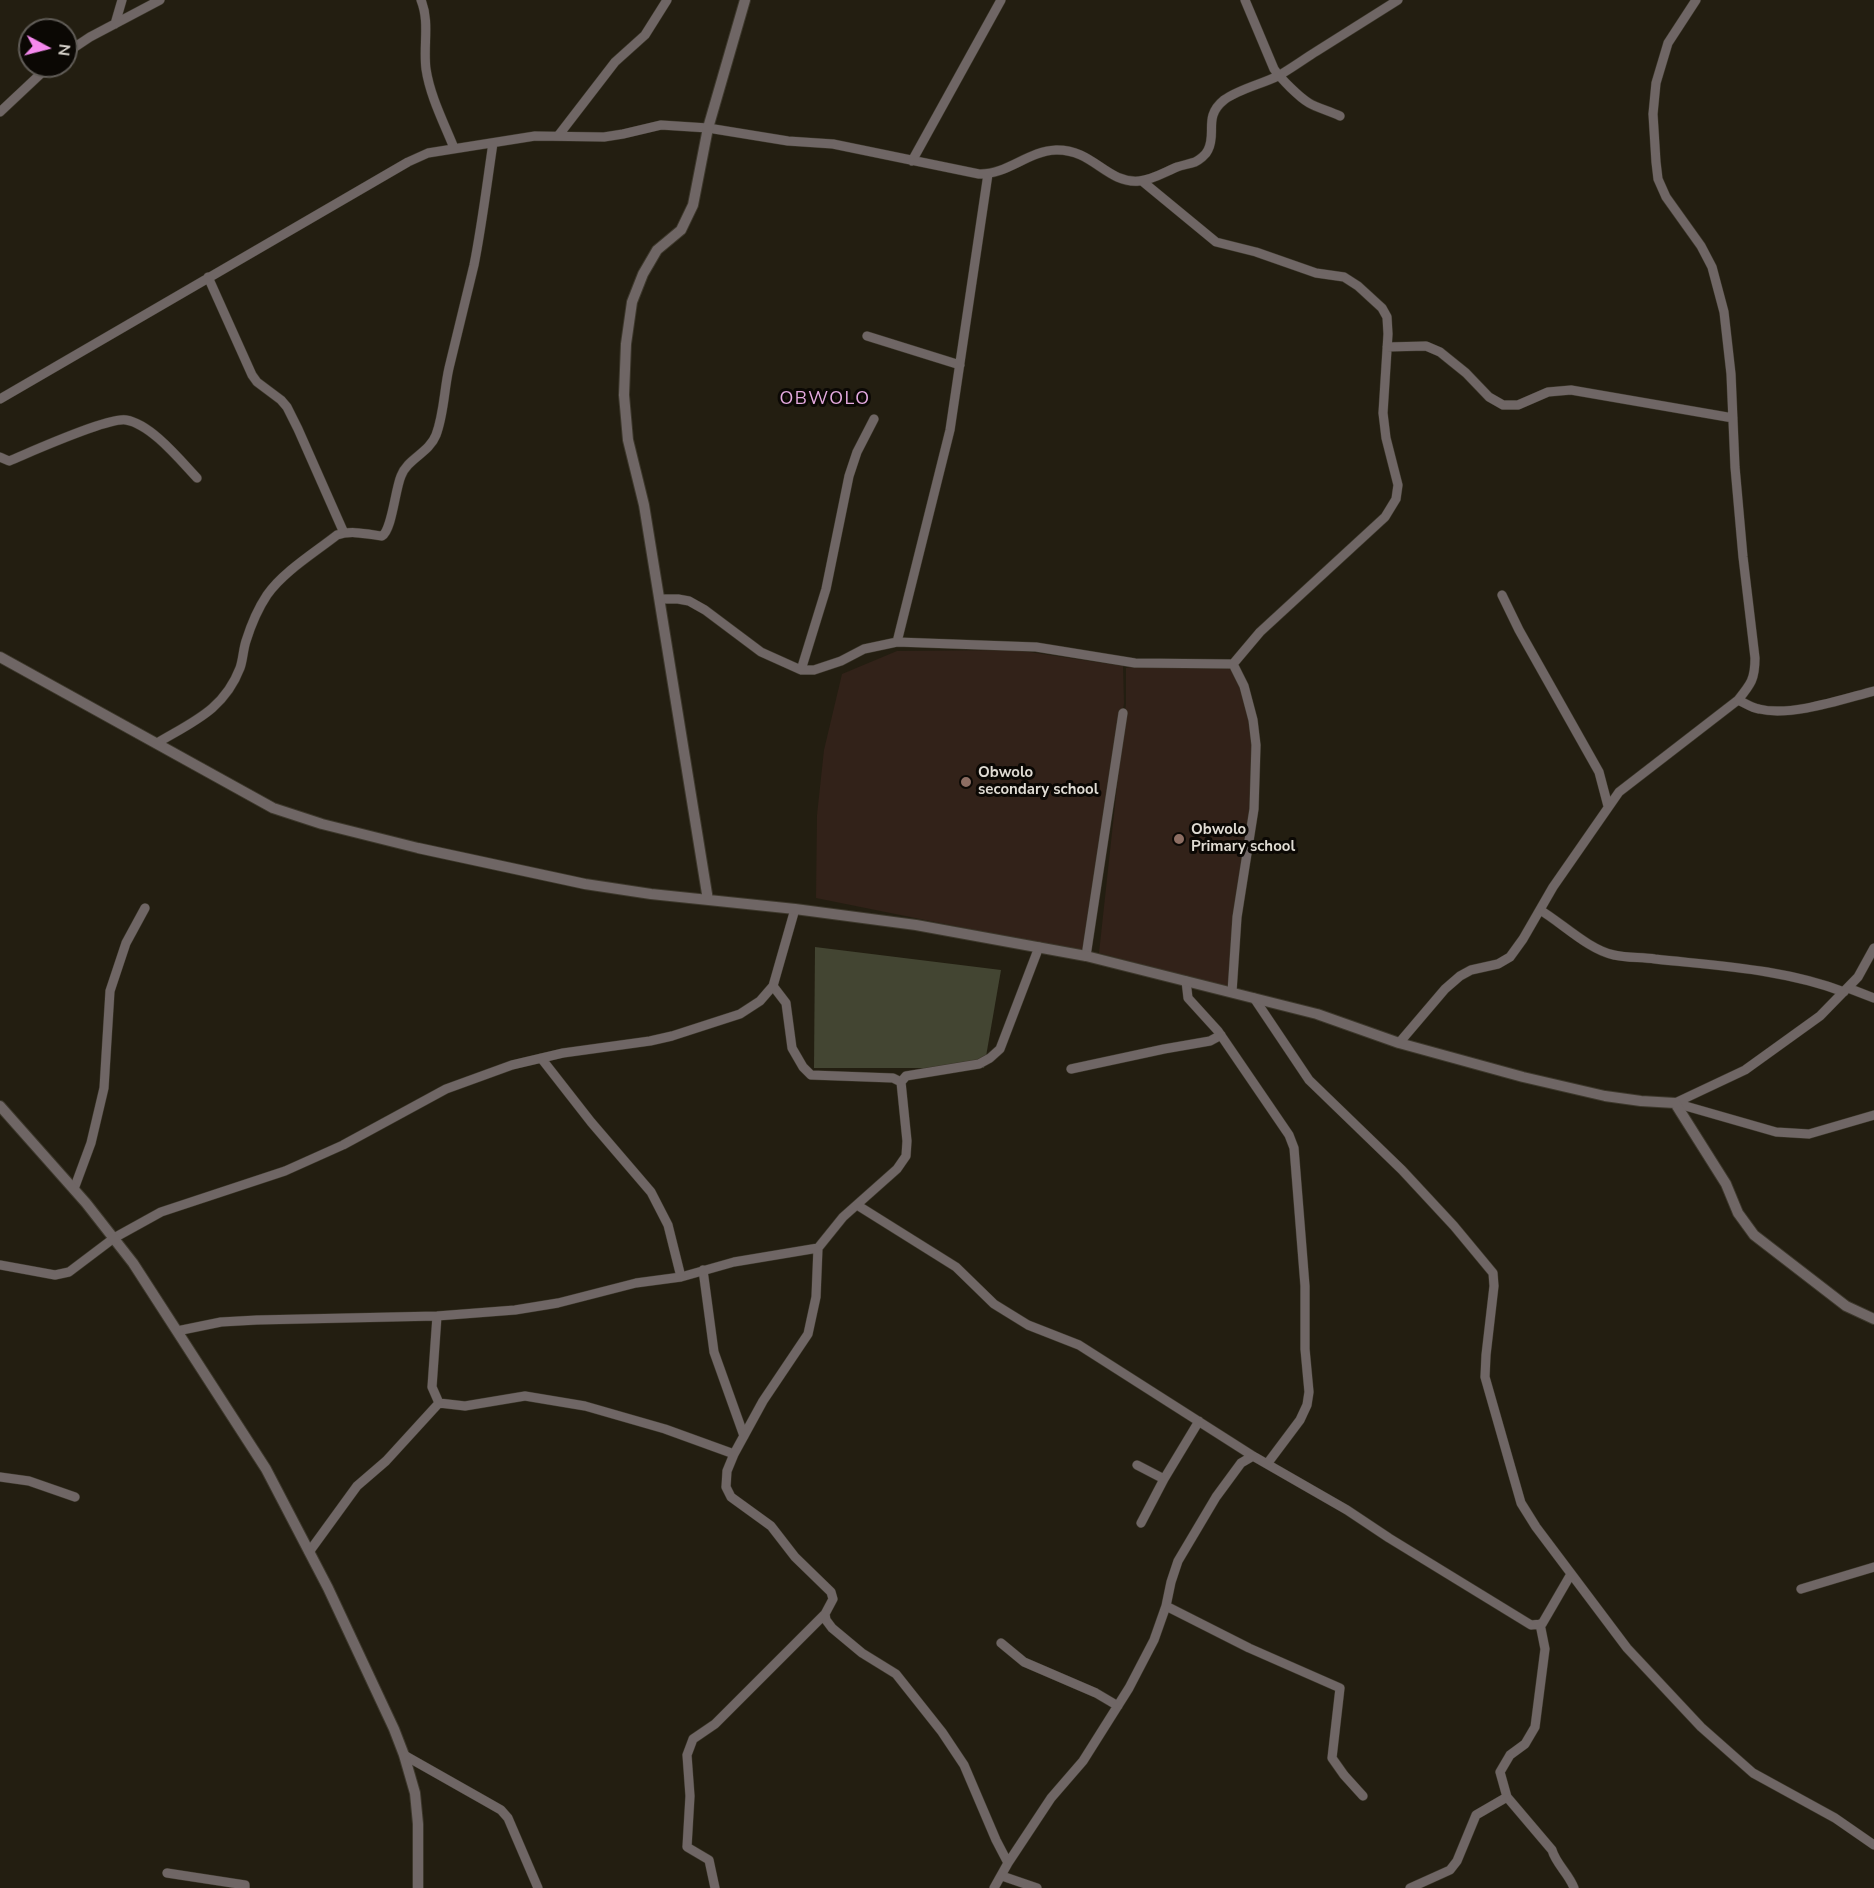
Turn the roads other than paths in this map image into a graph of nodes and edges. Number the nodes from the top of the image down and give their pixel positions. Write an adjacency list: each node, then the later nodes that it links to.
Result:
1 (122, 0): 10 (street)
2 (160, 0): 10 (street)
3 (421, 0): 19 (street)
4 (667, 0): 17 (street)
5 (746, 0): 16 (street)
6 (1001, 0): 20 (street)
7 (1245, 0): 12 (street)
8 (1398, 0): 12 (street)
9 (1696, 0): 28 (street)
10 (115, 24): 11 (street)
11 (78, 46)
12 (1279, 75): 15 (street); 22 (street)
13 (36, 78): 14 (street)
14 (0, 112)
15 (1340, 116)
16 (708, 128): 17 (street); 20 (street); 34 (street)
17 (558, 136): 18 (street)
18 (493, 143): 19 (street); 32 (street)
19 (454, 148): 23 (street)
20 (912, 161): 21 (street)
21 (988, 174): 22 (street); 26 (street)
22 (1142, 181): 25 (street)
23 (208, 277): 27 (street); 32 (street)
24 (867, 336): 26 (street)
25 (1387, 346): 28 (street); 37 (street)
26 (960, 365): 35 (street)
27 (0, 399)
28 (1733, 418): 40 (street)
29 (874, 419): 38 (street)
30 (0, 457): 31 (street)
31 (197, 478)
32 (344, 533): 42 (street)
33 (1502, 595): 43 (street)
34 (660, 599): 38 (street); 44 (street)
35 (897, 642): 37 (street); 38 (street)
36 (0, 657): 42 (street)
37 (1233, 664): 54 (street)
38 (801, 670)
39 (1874, 691): 40 (street)
40 (1738, 699): 43 (street)
41 (1123, 713): 50 (street)
42 (157, 743): 44 (street)
43 (1608, 806): 47 (street)
44 (708, 900): 46 (street)
45 (145, 908): 65 (street)
46 (795, 909): 48 (street); 52 (street)
47 (1540, 910): 53 (street); 58 (street)
48 (1039, 947): 50 (street); 61 (street)
49 (1874, 948): 53 (street)
50 (1086, 957): 51 (street)
51 (1186, 981): 54 (street); 57 (street)
52 (773, 986): 59 (street); 61 (street)
53 (1846, 990): 56 (street); 62 (street)
54 (1233, 992): 55 (street)
55 (1254, 998): 58 (street); 88 (street)
56 (1874, 998)
57 (1221, 1035): 60 (street); 80 (street)
58 (1400, 1043): 62 (street)
59 (541, 1058): 67 (street); 71 (street)
60 (1071, 1069)
61 (902, 1082): 66 (street)
62 (1675, 1103): 64 (street); 73 (street)
63 (0, 1106): 65 (street)
64 (1874, 1115)
65 (74, 1189): 67 (street)
66 (857, 1205): 68 (street); 76 (street)
67 (114, 1238): 69 (street); 74 (street)
68 (818, 1248): 70 (street); 77 (street)
69 (0, 1265)
70 (703, 1270): 71 (street); 77 (street)
71 (681, 1277): 72 (street)
72 (437, 1316): 74 (street); 75 (street)
73 (1874, 1319)
74 (177, 1331): 86 (street)
75 (440, 1403): 78 (street); 86 (street)
76 (1199, 1421): 79 (street); 83 (street)
77 (744, 1436): 78 (street)
78 (734, 1454): 91 (street)
79 (1253, 1456): 80 (street); 90 (street)
80 (1267, 1464): 92 (street)
81 (1137, 1465): 83 (street)
82 (0, 1477): 84 (street)
83 (1164, 1479): 85 (street)
84 (75, 1497)
85 (1141, 1523)
86 (309, 1552): 95 (street)
87 (1874, 1567): 89 (street)
88 (1571, 1575): 92 (street); 98 (street)
89 (1802, 1589)
90 (1167, 1606): 94 (street); 96 (street)
91 (825, 1614): 99 (street); 105 (street)
92 (1540, 1624): 97 (street)
93 (1000, 1643): 94 (street)
94 (1118, 1706): 99 (street)
95 (404, 1755): 103 (street); 104 (street)
96 (1363, 1796)
97 (1507, 1797): 108 (street); 109 (street)
98 (1874, 1845)
99 (1008, 1863): 101 (street)
100 (167, 1873): 102 (street)
101 (1002, 1876): 106 (street); 107 (street)
102 (245, 1888)
103 (418, 1888)
104 (538, 1888)
105 (715, 1888)
106 (994, 1888)
107 (1037, 1888)
108 (1410, 1888)
109 (1574, 1888)

